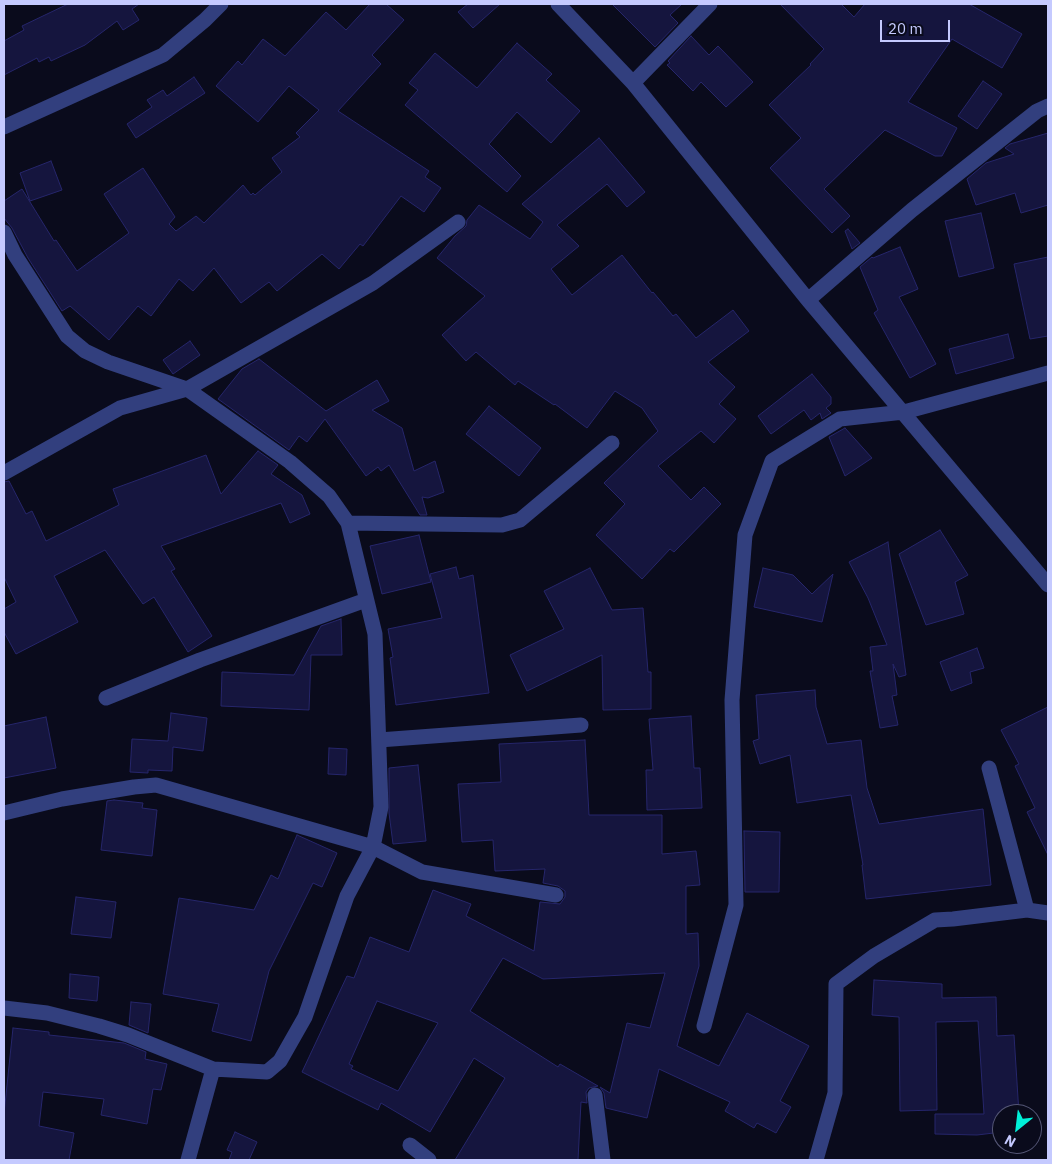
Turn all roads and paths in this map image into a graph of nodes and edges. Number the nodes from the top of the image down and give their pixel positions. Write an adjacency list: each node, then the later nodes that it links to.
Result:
1 (221, 4): 6 (street)
2 (558, 4): 4 (street)
3 (710, 4): 4 (street)
4 (633, 83): 9 (street)
5 (1048, 106): 9 (street)
6 (4, 127)
7 (458, 222): 11 (street)
8 (4, 232): 11 (street)
9 (808, 300): 12 (street)
10 (1048, 374): 12 (street)
11 (187, 389): 14 (street); 15 (street)
12 (904, 412): 16 (street); 28 (street)
13 (612, 443): 15 (street)
14 (4, 473)
15 (348, 523): 17 (street)
16 (1048, 585)
17 (366, 600): 18 (street); 20 (street)
18 (106, 698)
19 (580, 725): 20 (street)
20 (378, 740): 23 (street)
21 (989, 768): 25 (street)
22 (4, 813): 23 (street)
23 (373, 847): 24 (street); 29 (street)
24 (556, 895)
25 (1027, 910): 26 (street); 35 (street)
26 (1048, 913)
27 (4, 1008): 29 (street)
28 (704, 1026)
29 (213, 1069): 32 (street)
30 (595, 1096): 34 (street)
31 (410, 1145): 33 (street)
32 (188, 1160)
33 (429, 1160)
34 (603, 1160)
35 (816, 1160)

